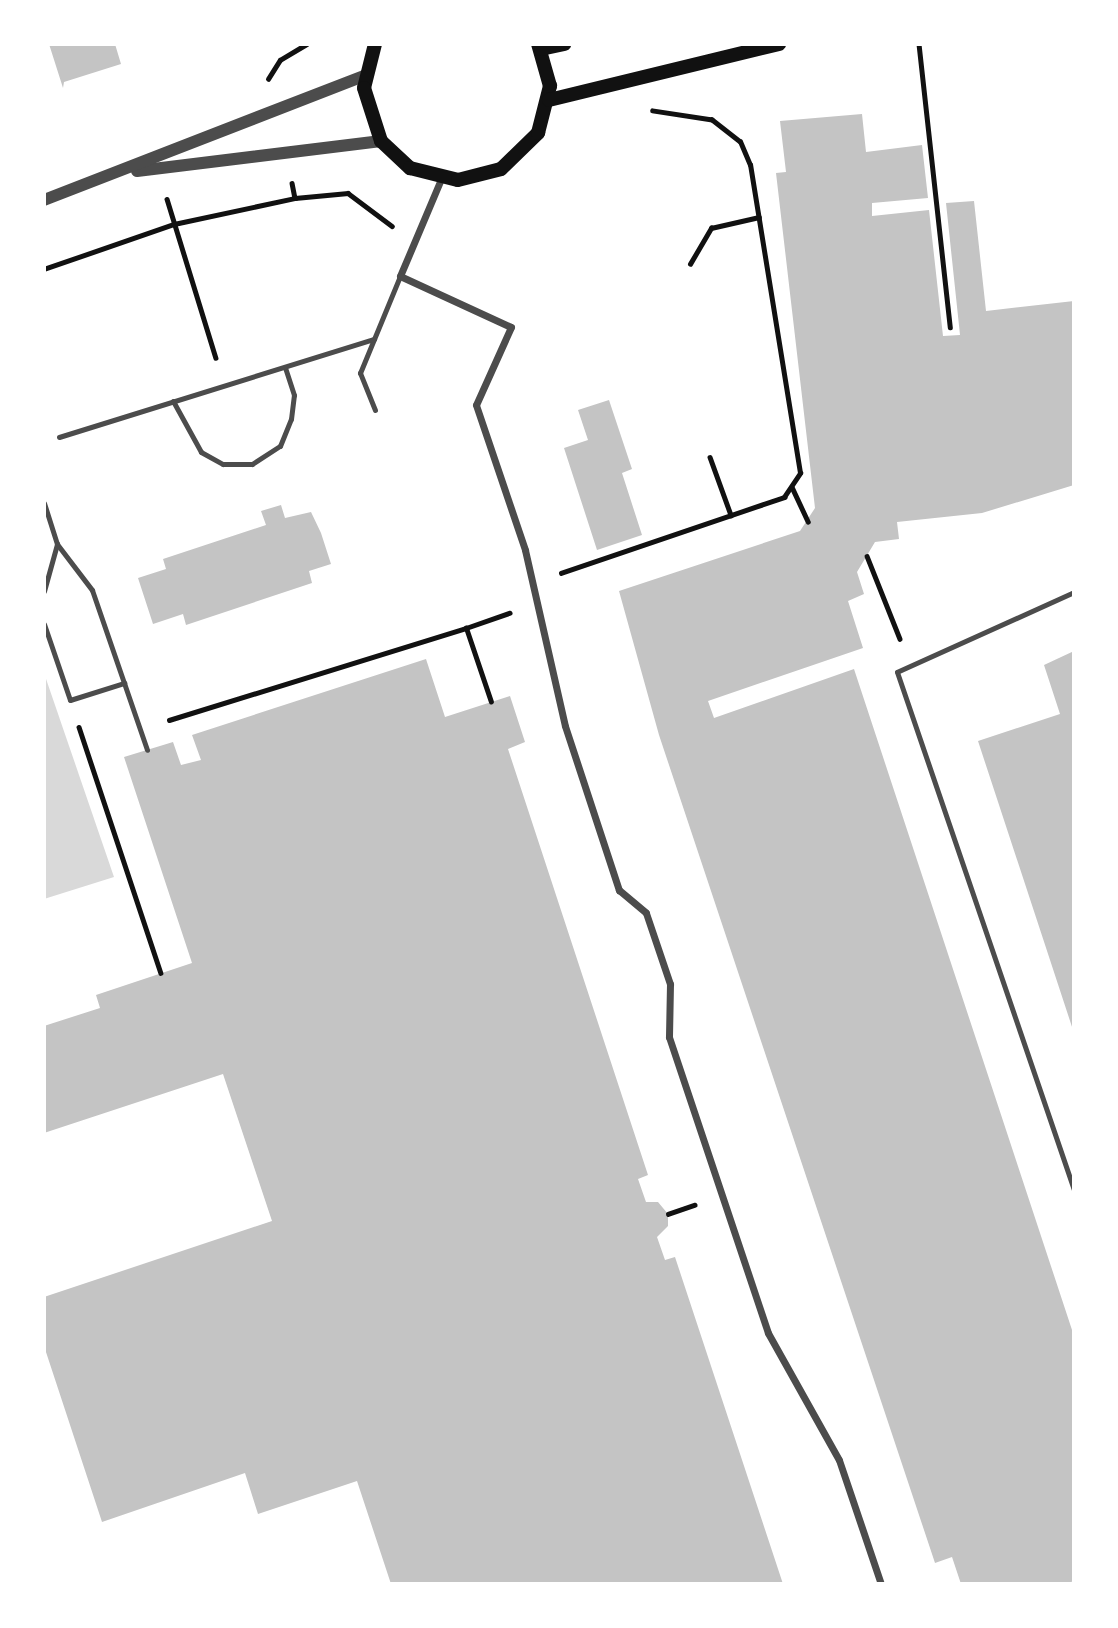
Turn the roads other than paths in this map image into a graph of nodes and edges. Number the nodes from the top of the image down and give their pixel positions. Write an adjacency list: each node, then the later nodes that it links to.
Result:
1 (375, 44): 5 (main road)
2 (564, 44): 4 (main road)
3 (779, 44): 6 (main road)
4 (539, 46): 6 (main road)
5 (366, 75): 7 (main road); 8 (street)
6 (549, 100): 9 (main road)
7 (381, 141): 8 (street); 9 (main road)
8 (130, 172): 10 (street)
9 (441, 179): 11 (street)
10 (44, 200)
11 (400, 276): 12 (lane); 25 (street)
12 (374, 339): 13 (lane); 15 (lane)
13 (285, 367): 14 (lane); 14 (lane)
14 (173, 401): 16 (lane)
15 (375, 410)
16 (59, 437)
17 (44, 503): 18 (lane)
18 (57, 544): 19 (lane); 22 (lane)
19 (44, 591)
20 (1074, 592): 24 (lane)
21 (44, 624): 22 (lane)
22 (124, 683): 23 (lane)
23 (147, 750)
24 (1074, 1190)
25 (881, 1584)

